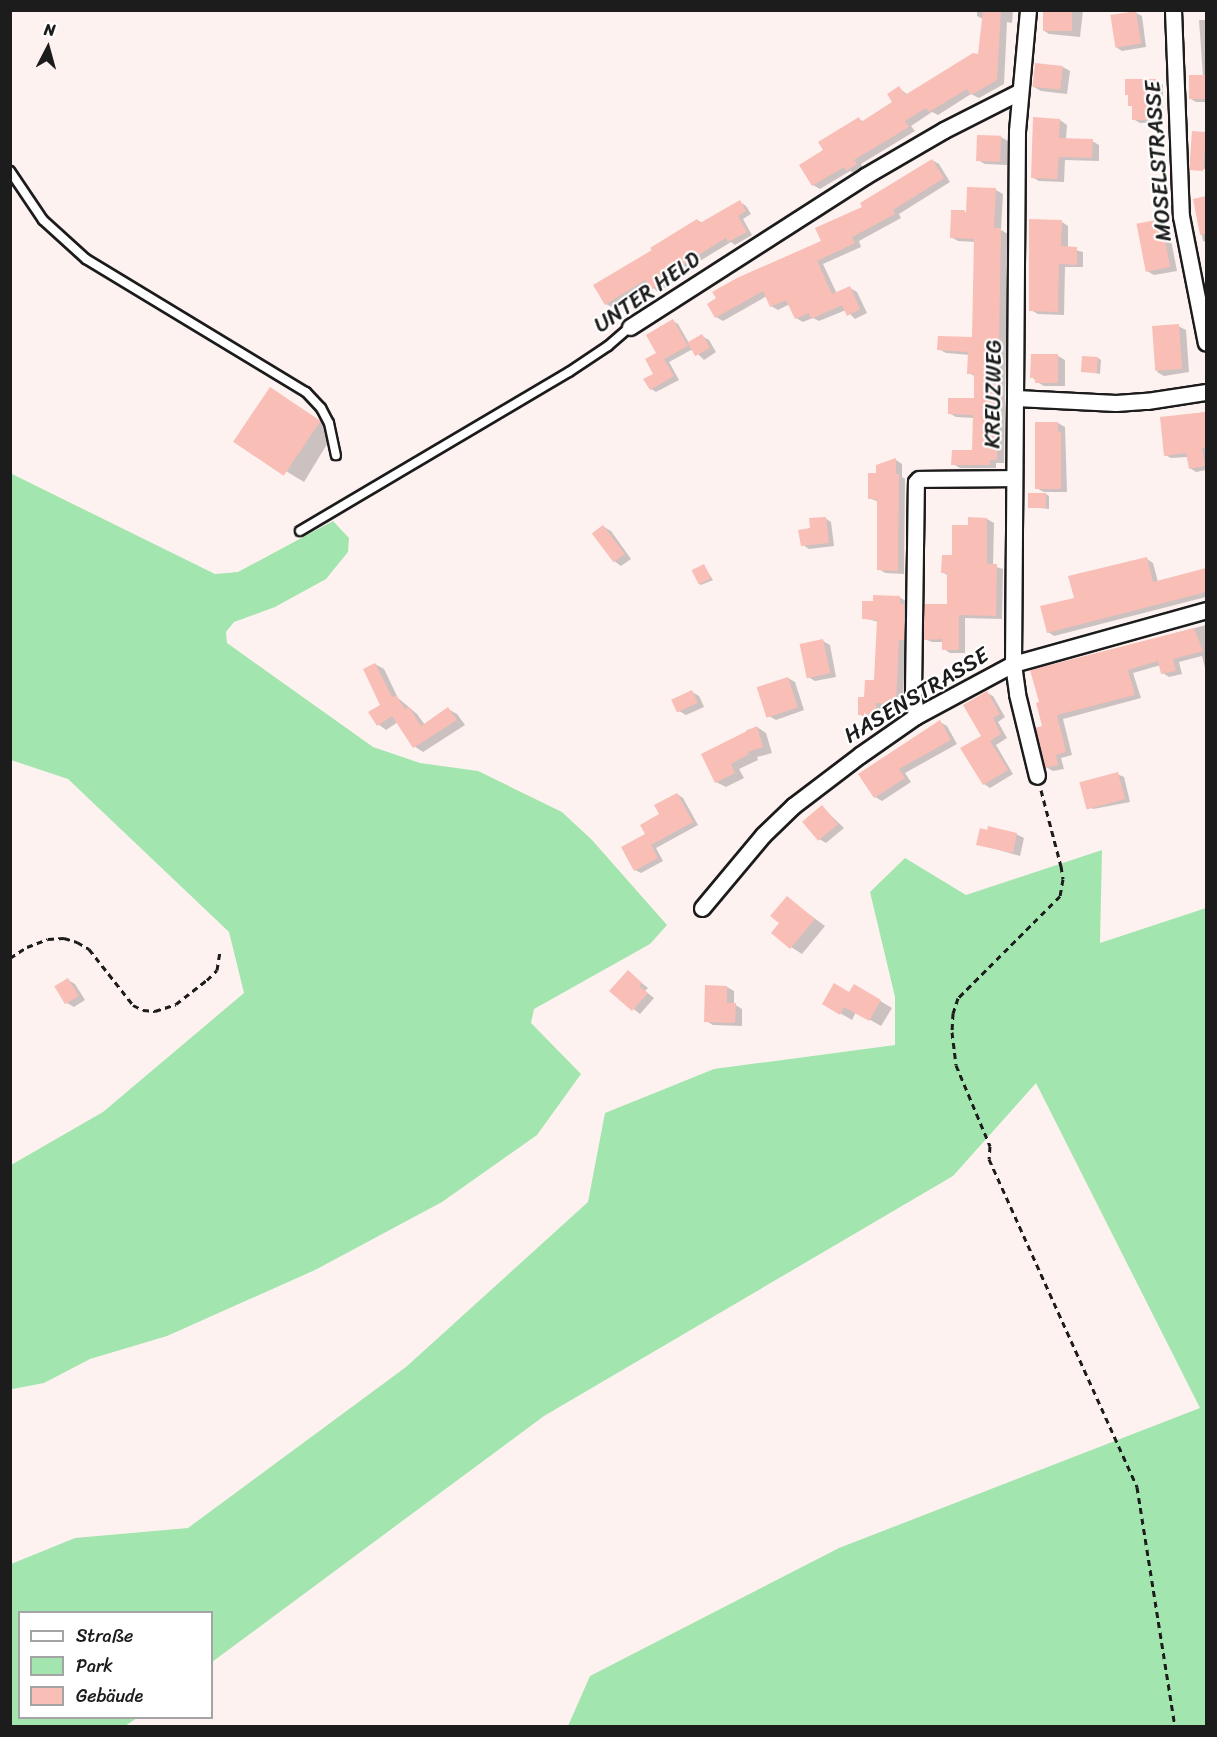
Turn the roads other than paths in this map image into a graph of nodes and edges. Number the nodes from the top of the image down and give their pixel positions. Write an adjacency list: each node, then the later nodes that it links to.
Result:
1 (1028, 10): 3 (street, KREUZWEG)
2 (1173, 10): 6 (street, MOSELSTRASSE)
3 (1019, 92): 5 (street, UNTER HELD); 8 (street, KREUZWEG)
4 (10, 171): 9 (lane)
5 (630, 327): 11 (lane, UNTER HELD)
6 (1206, 343)
7 (1206, 392): 8 (street)
8 (1016, 398): 10 (street, KREUZWEG)
9 (336, 455)
10 (1014, 478): 13 (street, KREUZWEG); 14 (street)
11 (300, 531)
12 (1206, 610): 13 (street, HASENSTRASSE)
13 (1013, 664): 14 (street, HASENSTRASSE); 15 (street, KREUZWEG)
14 (916, 716): 16 (street, HASENSTRASSE)
15 (1037, 776)
16 (702, 908)

